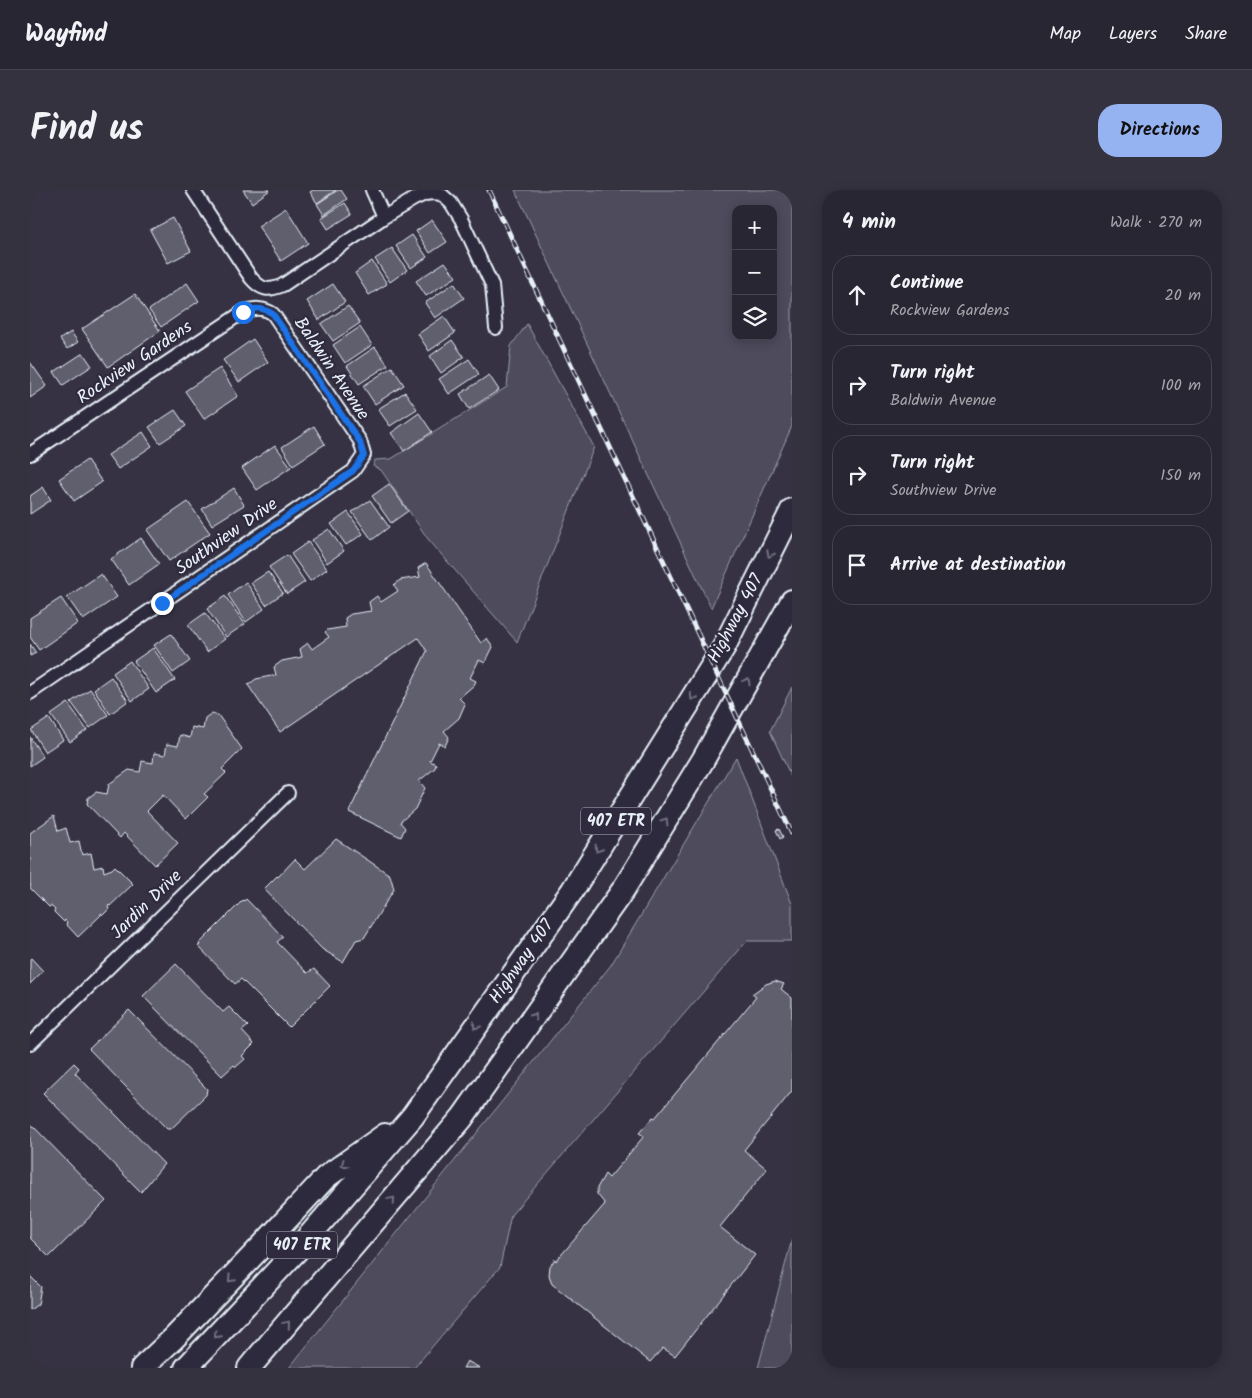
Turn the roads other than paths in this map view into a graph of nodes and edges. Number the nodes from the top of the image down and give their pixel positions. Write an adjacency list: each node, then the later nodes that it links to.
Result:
1 (193, 190): 3 (street)
2 (372, 190): 3 (street)
3 (384, 217): 5 (street)
4 (262, 308): 6 (street, Rockview Gardens); 7 (street, Baldwin Avenue)
5 (496, 328)
6 (30, 454)
7 (364, 456): 10 (street, Southview Drive)
8 (792, 510): 13 (highway, Highway 407 / 407 ETR, one-way to 13)
9 (792, 601): 14 (highway, 407 ETR, one-way to 9)
10 (30, 693)
11 (288, 793): 12 (street, Jardin Drive)
12 (30, 1044)
13 (413, 1116): 15 (highway, one-way to 15); 16 (highway, Highway 407 / 407 ETR, one-way to 16)
14 (252, 1366)
15 (142, 1368)
16 (186, 1368)

